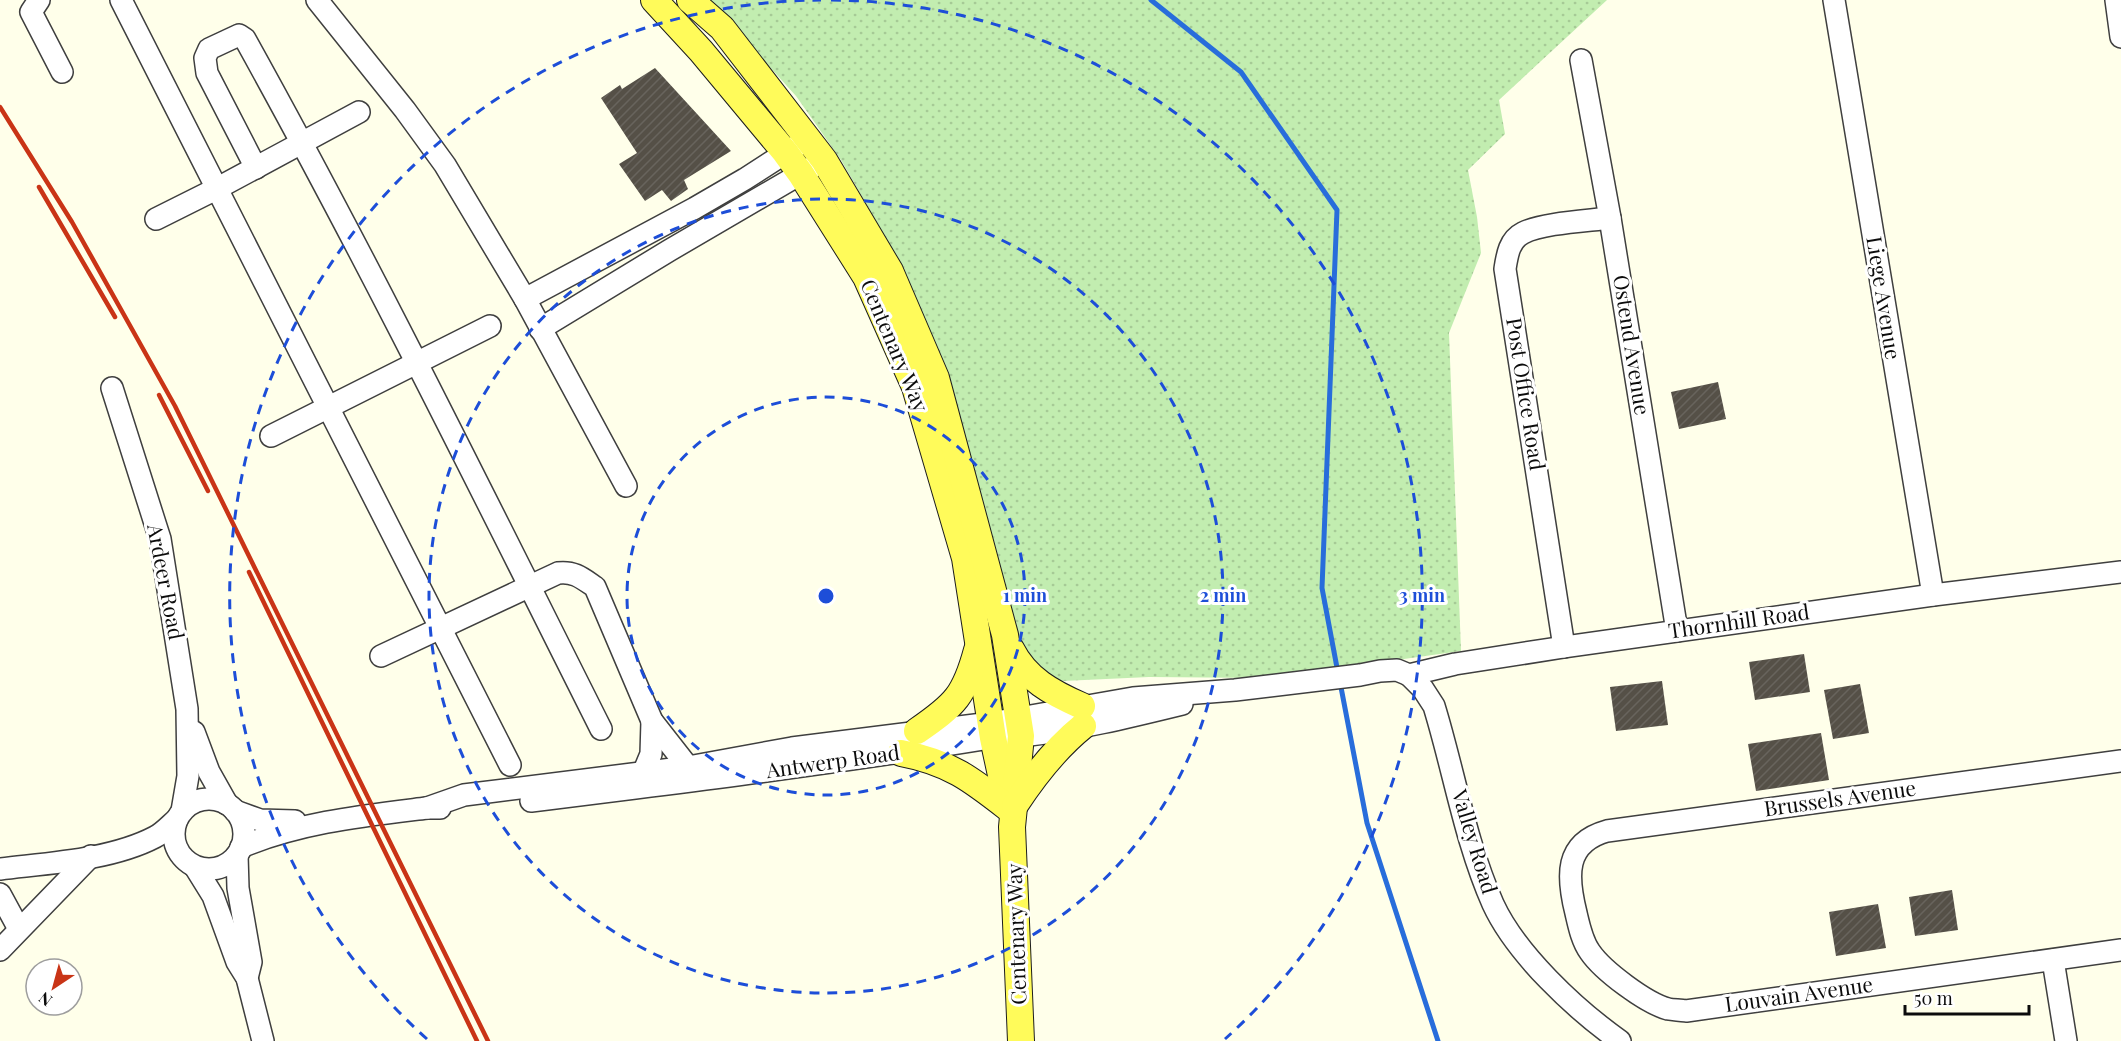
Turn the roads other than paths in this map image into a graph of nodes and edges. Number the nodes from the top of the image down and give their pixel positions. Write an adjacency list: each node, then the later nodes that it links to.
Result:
1 (39, 0): 10 (street)
2 (121, 0): 18 (street)
3 (317, 0): 21 (street)
4 (654, 0): 14 (main road, Centenary Way)
5 (690, 0): 12 (main road, Centenary Way)
6 (1834, 0): 31 (street, Liege Avenue)
7 (2116, 0): 8 (street)
8 (2121, 37)
9 (1581, 60): 19 (street, Ostend Avenue)
10 (62, 72)
11 (359, 112): 13 (street)
12 (809, 139): 14 (street); 15 (main road, Centenary Way)
13 (302, 142): 16 (street); 16 (street); 24 (street)
14 (786, 152): 17 (main road, Centenary Way); 21 (street)
15 (824, 160): 17 (street); 34 (main road, Centenary Way)
16 (256, 168): 18 (street)
17 (801, 174): 23 (street); 35 (main road, Centenary Way)
18 (216, 189): 20 (street); 26 (street)
19 (1610, 218): 33 (street, Ostend Avenue); 36 (street, Post Office Road)
20 (156, 219)
21 (525, 299): 23 (street)
22 (490, 326): 24 (street)
23 (540, 329): 28 (street)
24 (417, 363): 26 (street); 30 (street)
25 (112, 388): 40 (street, Ardeer Road)
26 (328, 407): 27 (street); 32 (street)
27 (271, 436)
28 (626, 486)
29 (2121, 572): 31 (street, Thornhill Road)
30 (529, 587): 32 (street); 42 (street); 44 (street)
31 (1933, 595): 33 (street, Thornhill Road)
32 (441, 628): 37 (street); 49 (street)
33 (1677, 631): 36 (street, Thornhill Road)
34 (1005, 635): 41 (main road); 43 (main road, Centenary Way)
35 (979, 645): 45 (main road, Centenary Way); 46 (main road)
36 (1564, 647): 38 (street, Thornhill Road)
37 (381, 656)
38 (1409, 675): 39 (street, Thornhill Road); 71 (street, Valley Road)
39 (1310, 681): 41 (street, Antwerp Road)
40 (187, 709): 52 (street, Ardeer Road); 55 (street, Ardeer Road)
41 (1083, 716): 43 (street, Antwerp Road); 54 (main road)
42 (652, 721): 50 (street); 51 (street)
43 (1020, 727): 45 (street, Antwerp Road); 54 (main road, Centenary Way)
44 (601, 729)
45 (992, 730): 46 (street, Antwerp Road); 47 (street, Antwerp Road); 54 (main road, Centenary Way)
46 (917, 731): 50 (street, Antwerp Road)
47 (901, 753): 53 (street, Antwerp Road); 54 (main road)
48 (2121, 761): 60 (street, Brussels Avenue)
49 (510, 765)
50 (688, 767): 51 (street, Antwerp Road)
51 (644, 771): 53 (street, Antwerp Road)
52 (231, 808): 55 (street); 56 (street, Antwerp Road); 58 (street)
53 (427, 808): 56 (street, Antwerp Road)
54 (1012, 813): 70 (main road, Centenary Way)
55 (179, 815): 57 (street); 61 (street)
56 (328, 821): 58 (street, Antwerp Road)
57 (125, 849): 59 (street); 61 (street)
58 (239, 851): 61 (street); 68 (street)
59 (91, 856): 62 (street); 64 (street)
60 (1573, 860): 67 (street, Louvain Avenue)
61 (191, 865): 68 (street)
62 (0, 869)
63 (0, 894): 64 (street)
64 (19, 929): 65 (street)
65 (0, 950)
66 (2121, 951): 67 (street, Louvain Avenue)
67 (2053, 960): 72 (street)
68 (247, 978): 69 (street)
69 (263, 1041)
70 (1021, 1041)
71 (1620, 1041)
72 (2066, 1041)

